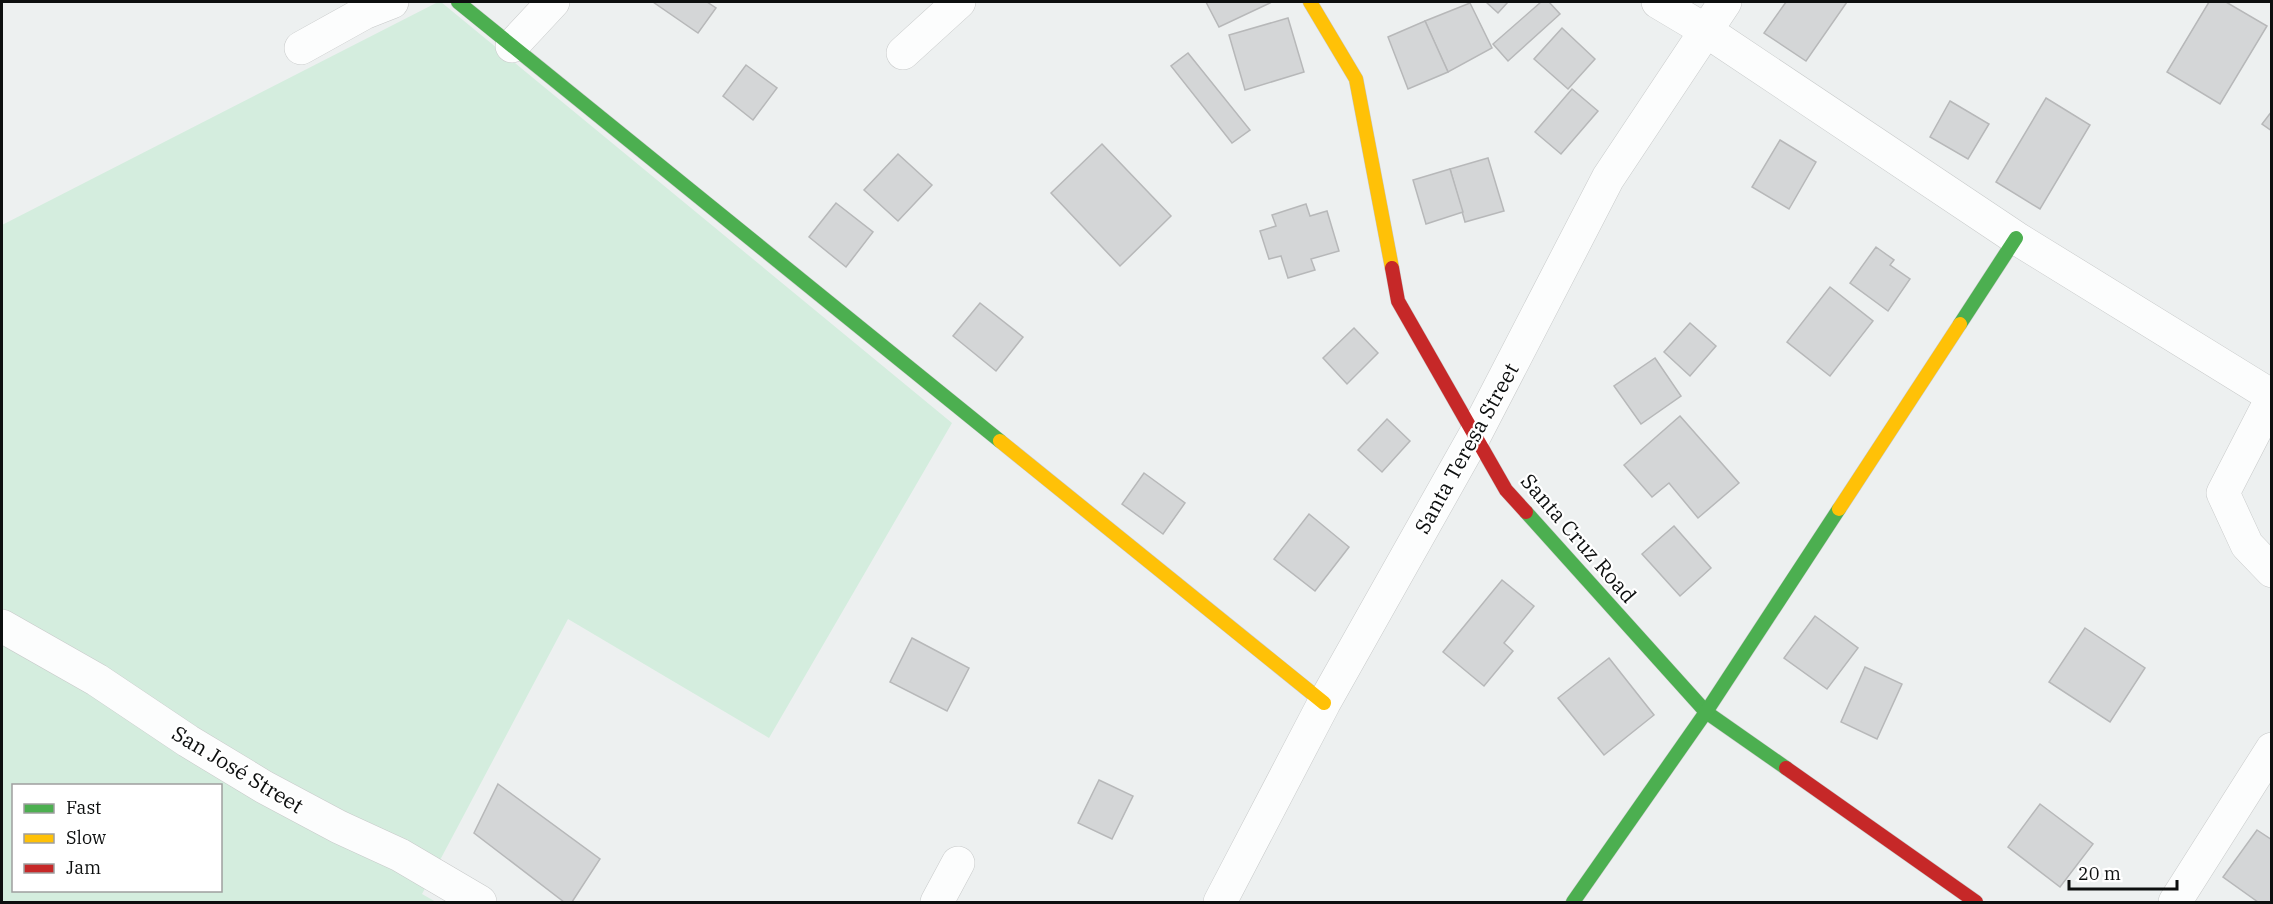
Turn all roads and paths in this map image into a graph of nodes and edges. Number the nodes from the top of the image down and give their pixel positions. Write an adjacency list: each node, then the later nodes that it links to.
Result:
1 (392, 2): 10 (street)
2 (458, 2): 9 (street)
3 (553, 2): 9 (street)
4 (959, 2): 11 (street)
5 (1310, 2): 14 (street, Santa Cruz Road)
6 (1658, 2): 8 (street)
7 (1725, 2): 8 (street, Santa Teresa Street)
8 (1705, 30): 12 (street); 14 (street, Santa Teresa Street)
9 (512, 46): 17 (street)
10 (301, 48)
11 (903, 53)
12 (2016, 238): 13 (street); 18 (street)
13 (2271, 397): 15 (street)
14 (1475, 435): 17 (street, Santa Teresa Street); 18 (street, Santa Cruz Road)
15 (2271, 570)
16 (2, 626): 21 (street, San José Street)
17 (1324, 703): 23 (street, Santa Teresa Street)
18 (1706, 712): 24 (street); 25 (street, Santa Cruz Road)
19 (2271, 749): 26 (street)
20 (958, 863): 22 (street)
21 (480, 903)
22 (937, 903)
23 (1220, 903)
24 (1573, 903)
25 (1976, 903)
26 (2175, 903)

